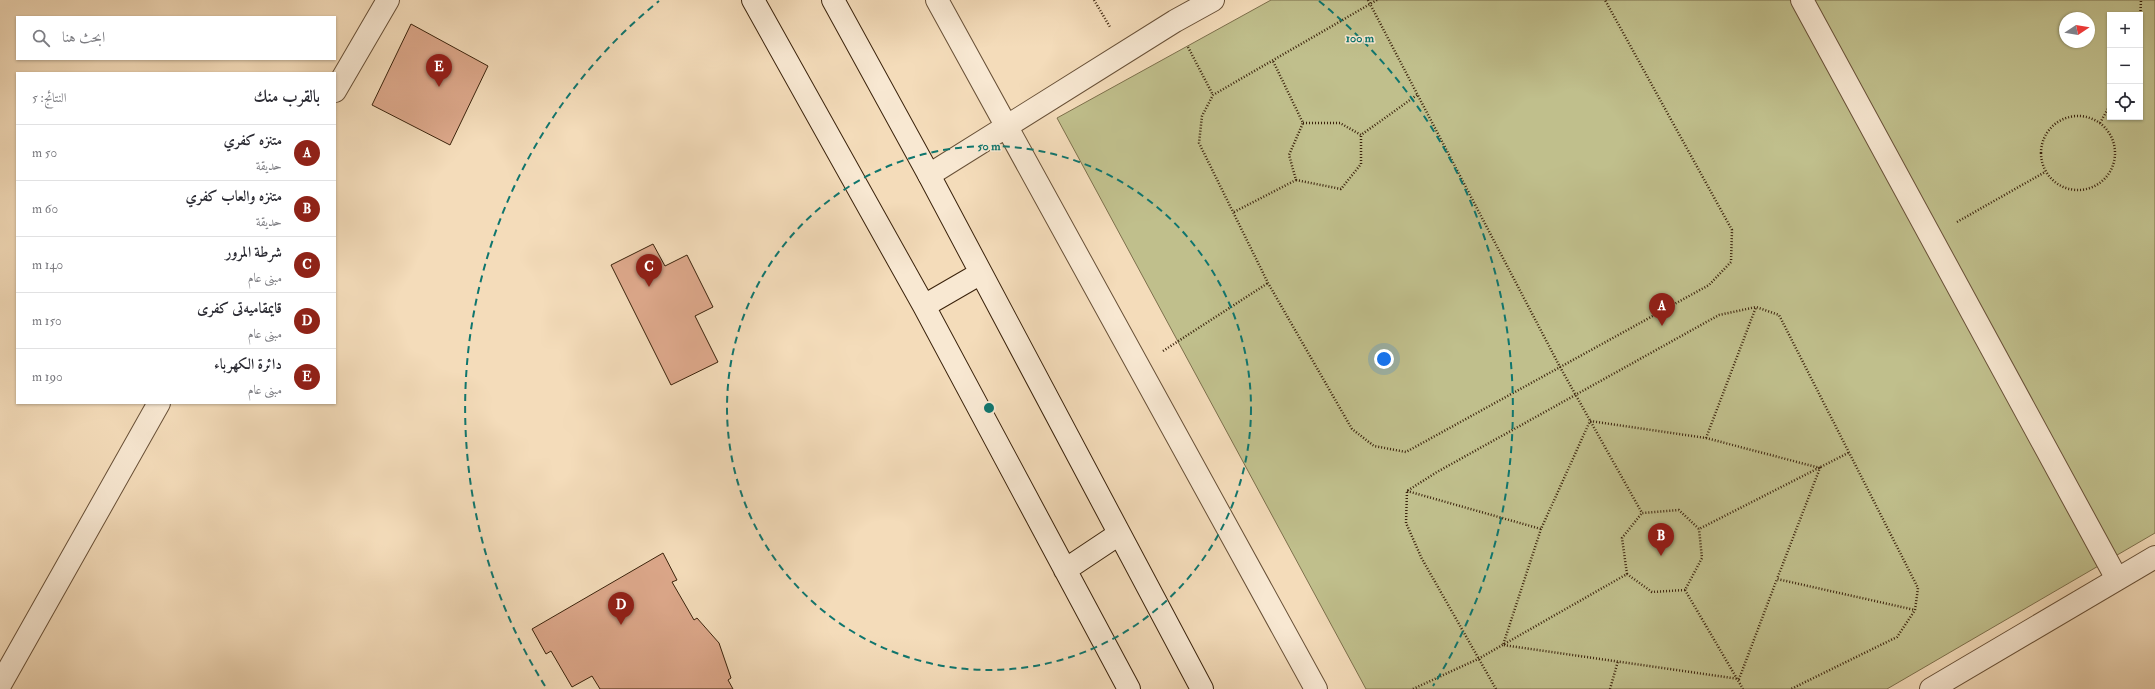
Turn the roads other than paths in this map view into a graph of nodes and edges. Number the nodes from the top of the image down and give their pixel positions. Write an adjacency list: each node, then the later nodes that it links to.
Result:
1 (388, 0): 7 (street)
2 (753, 0): 11 (street)
3 (833, 0): 9 (street)
4 (937, 0): 8 (street)
5 (1213, 0): 8 (street)
6 (1802, 0): 16 (street)
7 (336, 89)
8 (1006, 126): 9 (street); 20 (street)
9 (929, 175): 10 (street)
10 (981, 273): 11 (street); 13 (street)
11 (924, 306): 15 (street)
12 (158, 404): 17 (street)
13 (1119, 534): 15 (street); 19 (street)
14 (2155, 557): 16 (street)
15 (1065, 570): 18 (street)
16 (2117, 579): 21 (street)
17 (0, 685)
18 (1128, 689)
19 (1202, 689)
20 (1316, 689)
21 (1931, 689)

